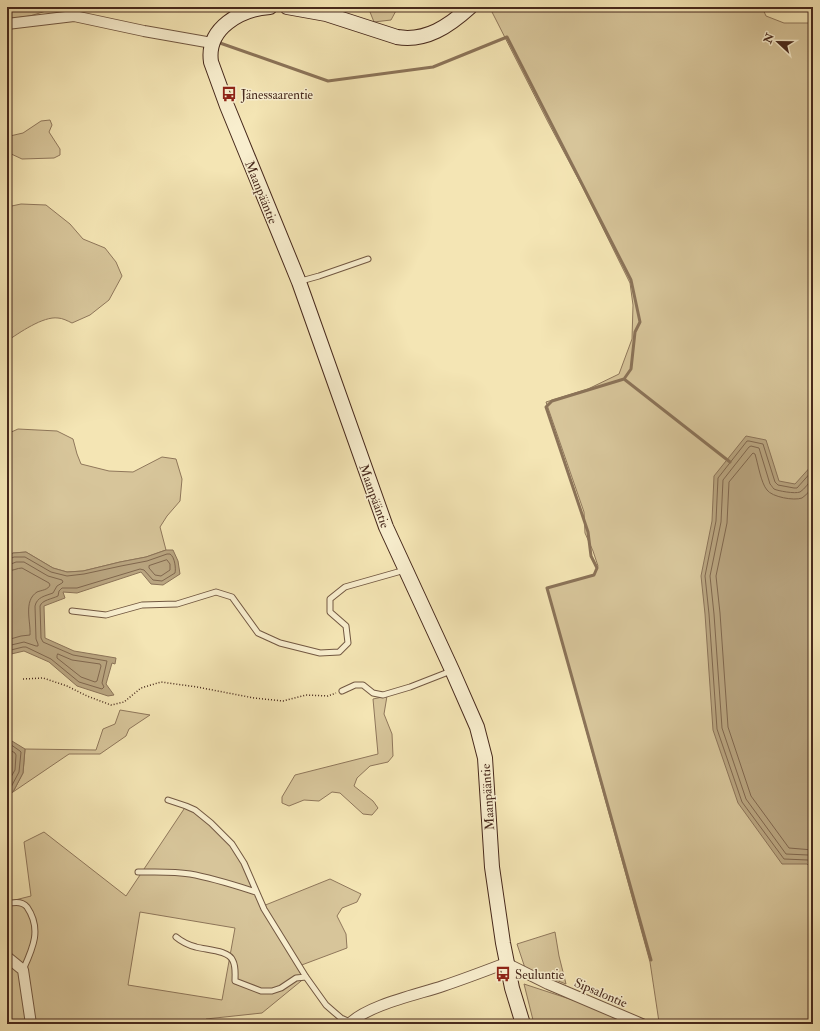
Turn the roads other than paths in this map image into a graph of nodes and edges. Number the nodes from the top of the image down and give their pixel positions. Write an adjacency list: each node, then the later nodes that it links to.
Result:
1 (270, 7): 5 (street)
2 (287, 7): 3 (street)
3 (470, 7)
4 (7, 24): 5 (street)
5 (212, 43): 7 (street, Maanpääntie)
6 (368, 258): 7 (lane)
7 (299, 282): 8 (street, Maanpääntie)
8 (406, 570): 9 (lane); 10 (street, Maanpääntie)
9 (72, 611)
10 (452, 670): 11 (lane); 18 (street, Maanpääntie)
11 (342, 691)
12 (168, 800): 14 (lane)
13 (138, 872): 14 (lane)
14 (256, 892): 20 (lane)
15 (7, 904): 19 (lane)
16 (176, 937): 20 (lane)
17 (7, 957): 19 (street)
18 (506, 963): 21 (street); 23 (street, Maanpääntie); 24 (street, Sipsalontie)
19 (23, 970): 22 (street)
20 (306, 977): 21 (lane)
21 (349, 1023)
22 (31, 1024)
23 (523, 1024)
24 (642, 1024)

